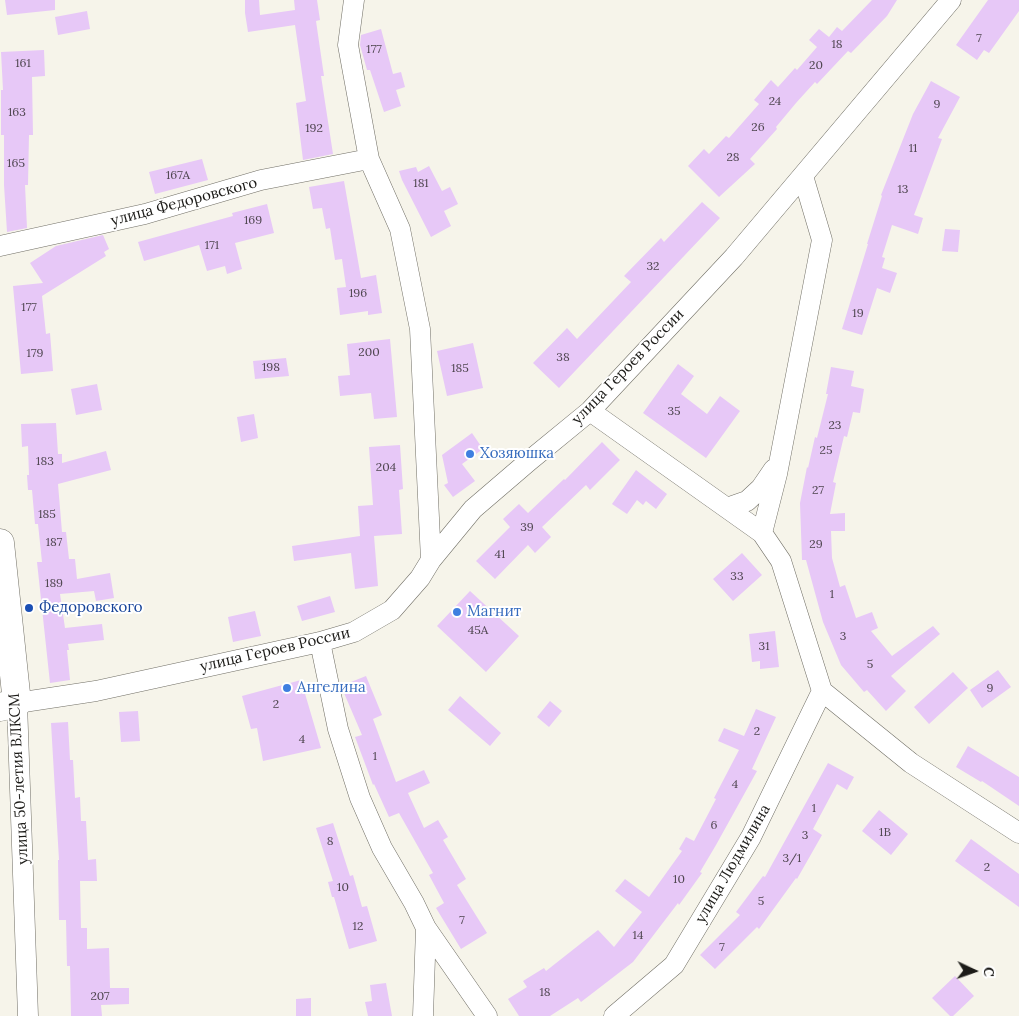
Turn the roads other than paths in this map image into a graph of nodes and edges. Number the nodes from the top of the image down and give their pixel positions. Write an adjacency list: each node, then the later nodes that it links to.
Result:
1 (354, 0): 3 (street)
2 (951, 0): 4 (street, улица Героев России)
3 (369, 159): 5 (street, улица Федоровского); 11 (street)
4 (803, 176): 6 (street, улица Героев России); 7 (street)
5 (0, 246)
6 (590, 411): 8 (street); 11 (street, улица Героев России)
7 (780, 459): 8 (street); 9 (street)
8 (727, 508): 9 (street)
9 (762, 533): 13 (street)
10 (0, 543): 14 (street, улица 50-летия ВЛКСМ)
11 (430, 560): 12 (street, улица Героев России)
12 (320, 642): 14 (street, улица Героев России); 16 (street)
13 (822, 691): 15 (street); 20 (street, улица Людмилина)
14 (8, 705): 17 (street, улица 50-летия ВЛКСМ)
15 (1019, 833)
16 (426, 928): 18 (street); 19 (street)
17 (28, 1016)
18 (423, 1016)
19 (487, 1016)
20 (614, 1016)

